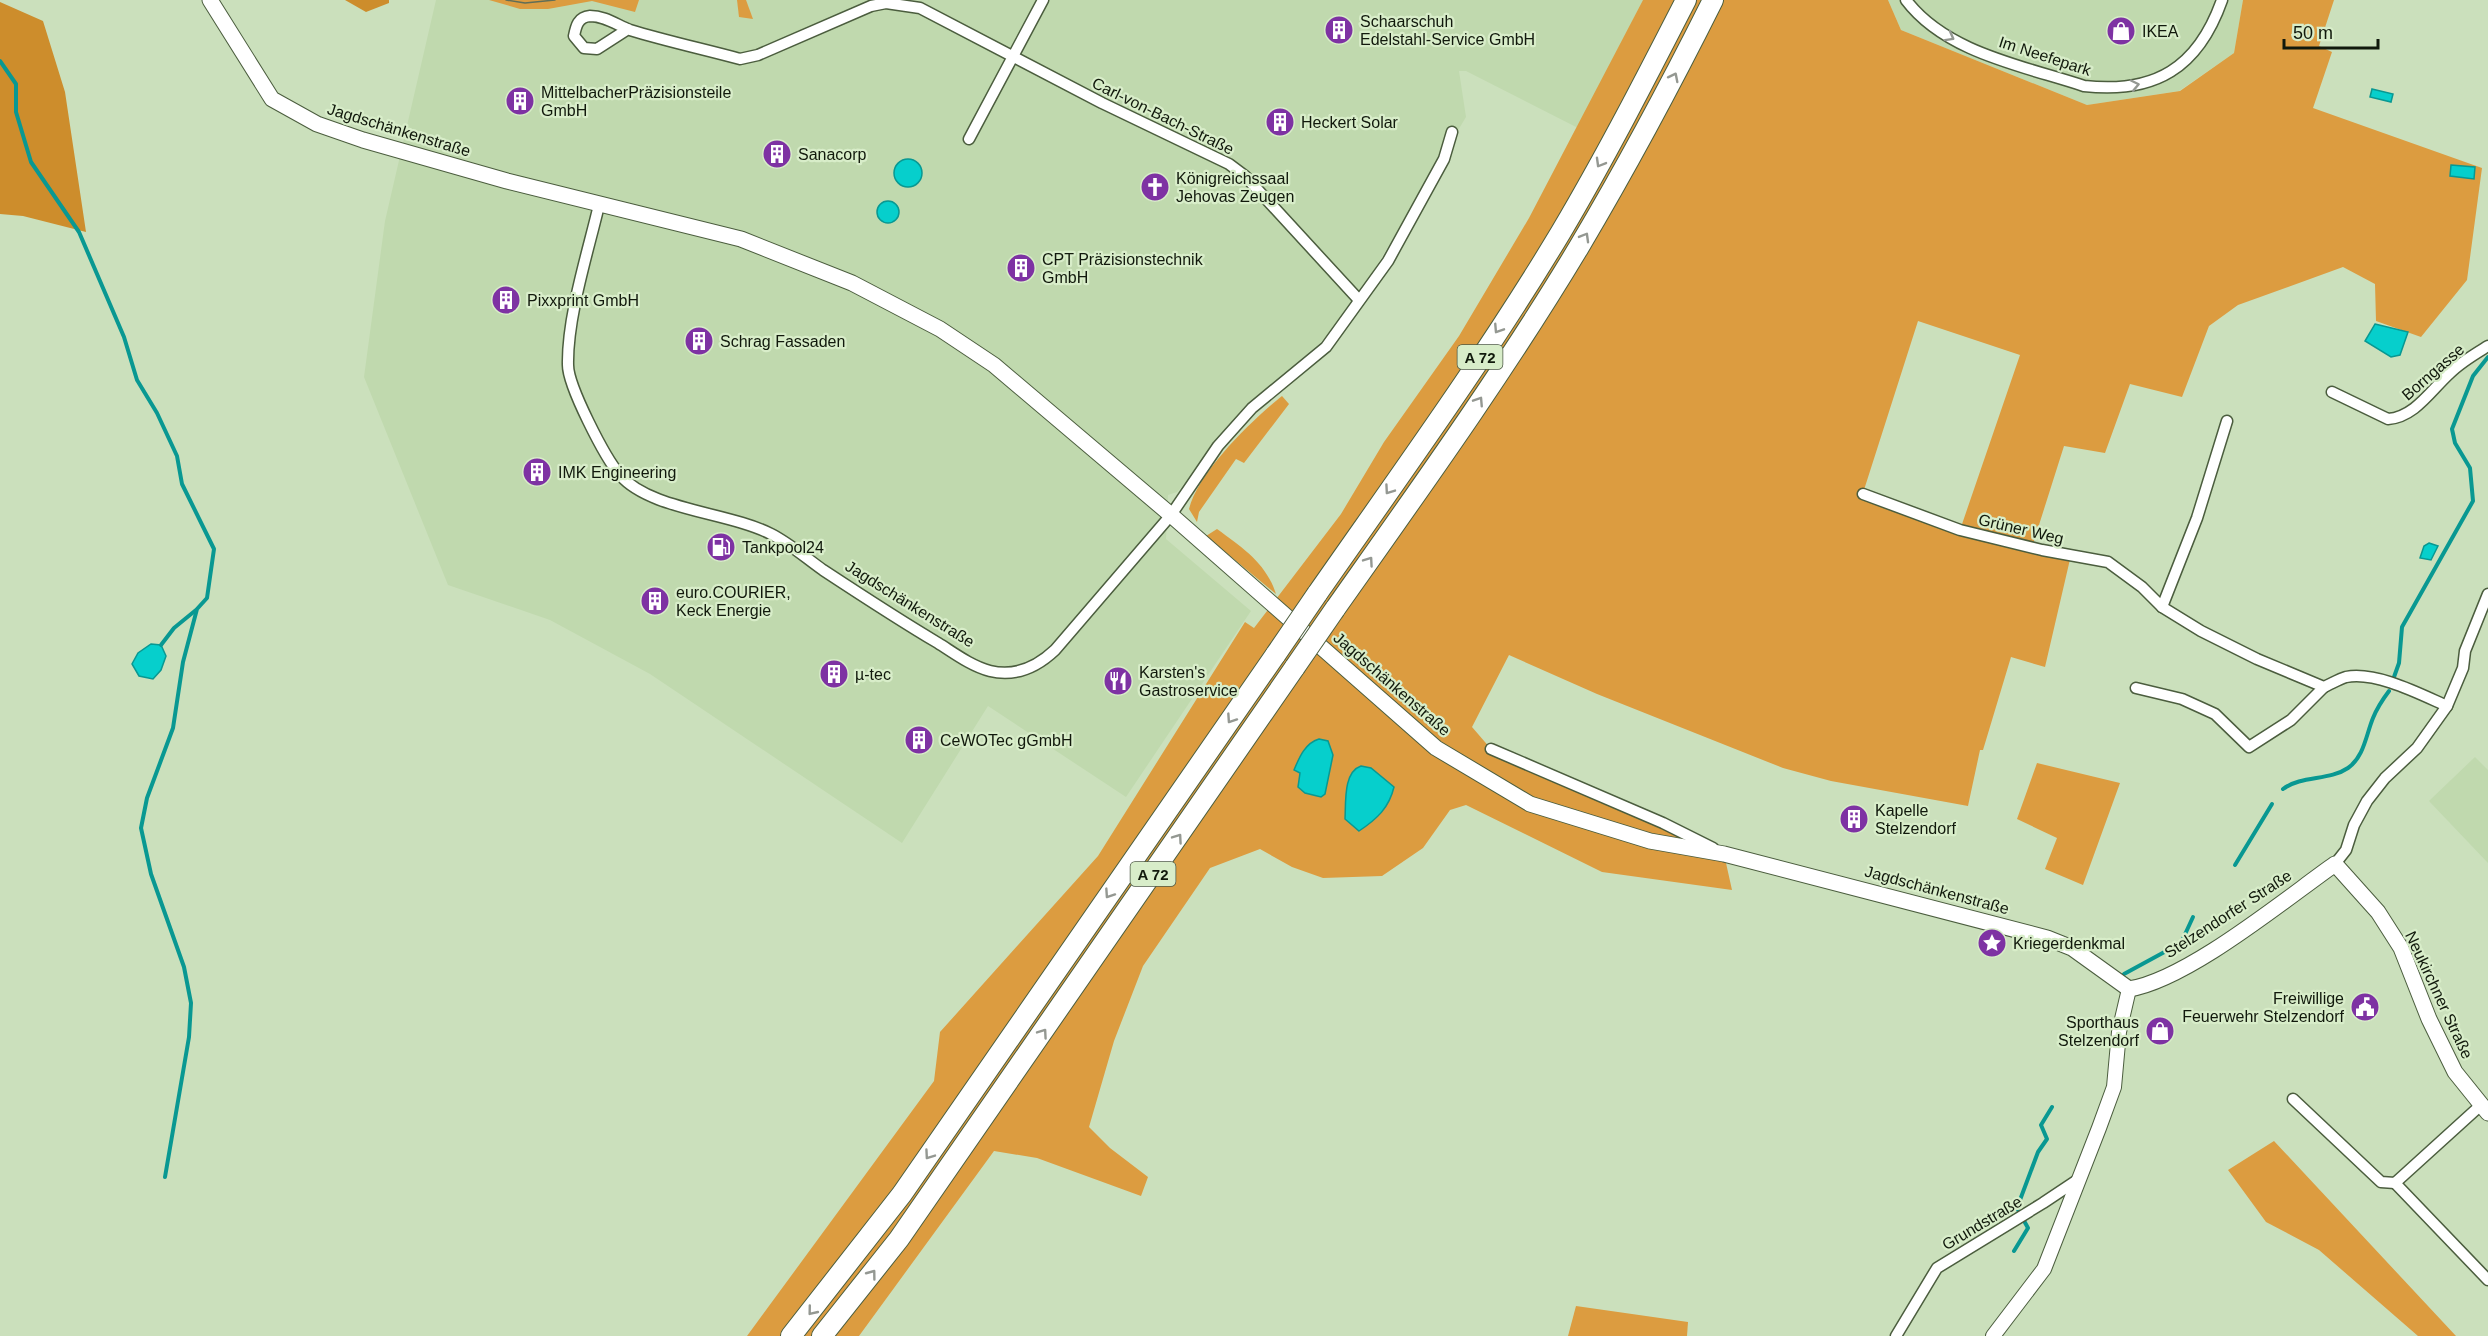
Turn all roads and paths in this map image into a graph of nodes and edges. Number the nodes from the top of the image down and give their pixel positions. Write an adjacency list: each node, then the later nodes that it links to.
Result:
1 (210, 0): 11 (main road, Jagdschänkenstraße)
2 (1042, 0): 8 (street)
3 (1686, 0): 32 (highway, A 72, one-way to 32, bridge)
4 (1713, 0): 33 (highway, A 72, one-way to 4, bridge)
5 (1906, 0): 6 (street, Im Neefepark, one-way to 6)
6 (2222, 0)
7 (628, 29): 7 (street, Carl-von-Bach-Straße); 8 (street, Carl-von-Bach-Straße)
8 (1014, 56): 10 (street); 12 (street, Carl-von-Bach-Straße)
9 (1452, 132): 12 (street, Jagdschänkenstraße)
10 (969, 139)
11 (599, 205): 17 (main road, Jagdschänkenstraße); 17 (street, Jagdschänkenstraße)
12 (1359, 300): 17 (street, Jagdschänkenstraße)
13 (2488, 346): 14 (street, Borngasse)
14 (2332, 392)
15 (2227, 421): 19 (street)
16 (1863, 494): 19 (street, Grüner Weg)
17 (1171, 515): 24 (main road, Jagdschänkenstraße)
18 (2488, 594): 22 (street, Stelzendorfer Straße)
19 (2162, 608): 20 (street, Grüner Weg)
20 (2324, 687): 21 (street); 22 (street)
21 (2136, 688)
22 (2447, 706): 25 (street, Stelzendorfer Straße)
23 (1491, 749): 24 (street, Jagdschänkenstraße)
24 (1724, 854): 26 (main road, Jagdschänkenstraße)
25 (2335, 864): 26 (main road, Stelzendorfer Straße); 28 (main road, Neukirchner Straße)
26 (2129, 989): 29 (street)
27 (2293, 1099): 30 (street)
28 (2485, 1109): 30 (street)
29 (2079, 1179): 34 (street, Grundstraße); 35 (street)
30 (2395, 1183): 31 (street)
31 (2488, 1280)
32 (791, 1336)
33 (822, 1336)
34 (1896, 1336)
35 (1993, 1336)

